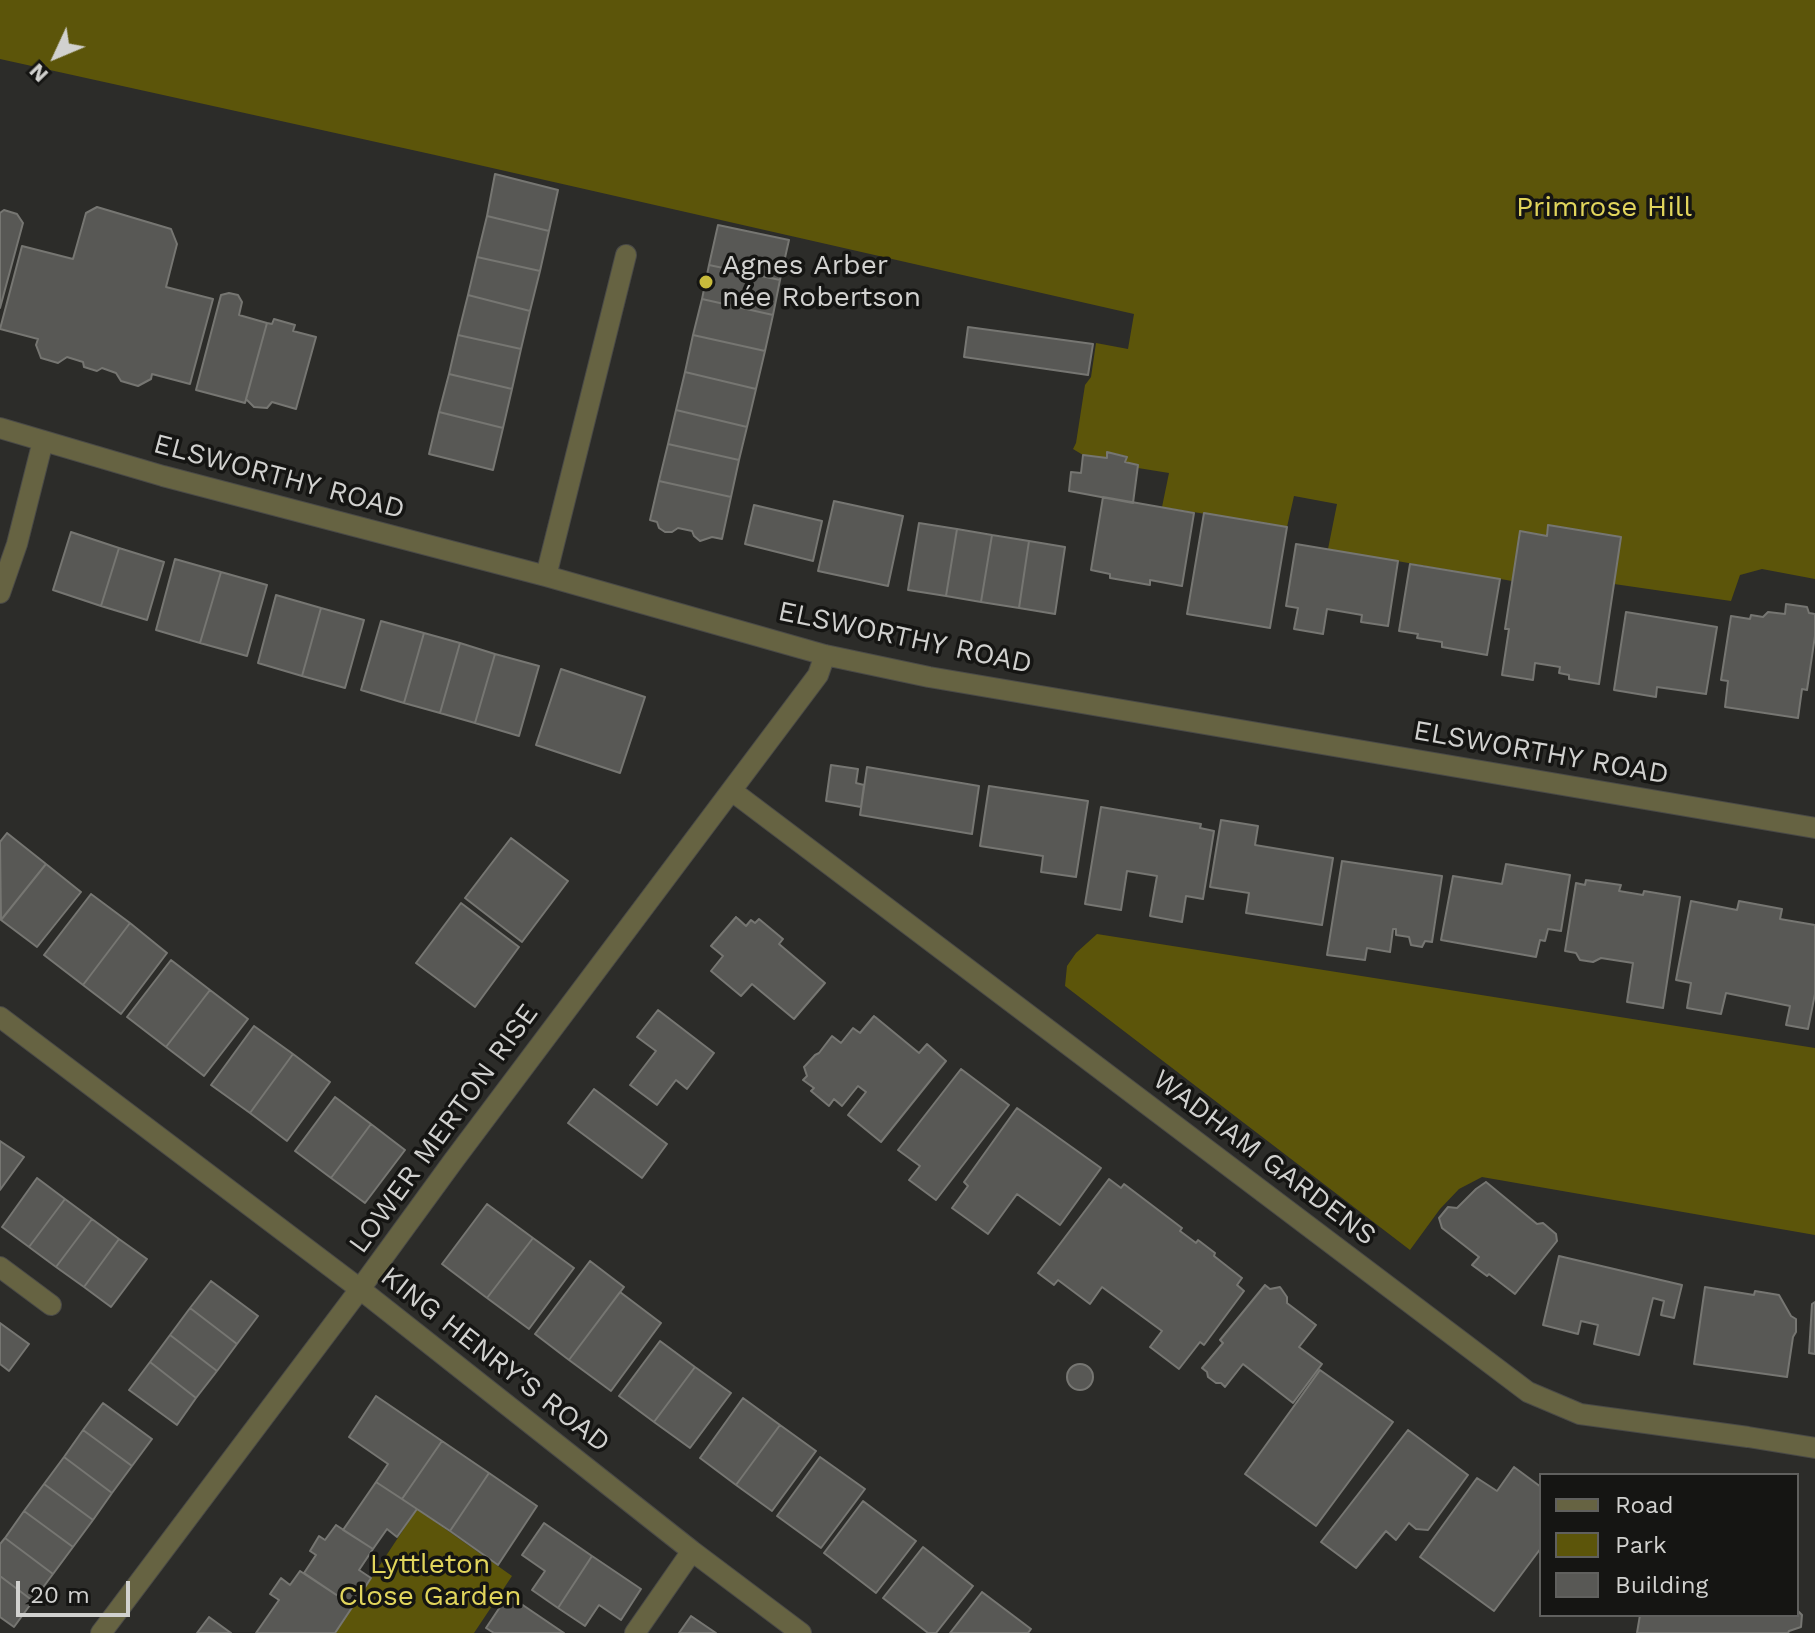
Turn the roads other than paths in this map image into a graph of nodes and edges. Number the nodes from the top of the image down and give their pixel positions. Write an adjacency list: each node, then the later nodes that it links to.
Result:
1 (626, 255): 4 (street)
2 (0, 428): 3 (street, ELSWORTHY ROAD)
3 (43, 441): 4 (street, ELSWORTHY ROAD); 5 (street)
4 (546, 576): 6 (street, ELSWORTHY ROAD)
5 (0, 593)
6 (825, 655): 7 (street, LOWER MERTON RISE); 8 (street, ELSWORTHY ROAD)
7 (732, 791): 11 (street, LOWER MERTON RISE); 13 (street, WADHAM GARDENS)
8 (1815, 828)
9 (0, 1017): 11 (street, KING HENRY'S ROAD)
10 (0, 1267): 12 (street)
11 (360, 1289): 14 (street, KING HENRY'S ROAD); 15 (street, LOWER MERTON RISE)
12 (51, 1305)
13 (1815, 1448)
14 (692, 1551): 16 (street); 17 (street, KING HENRY'S ROAD)
15 (101, 1633)
16 (635, 1633)
17 (801, 1633)

